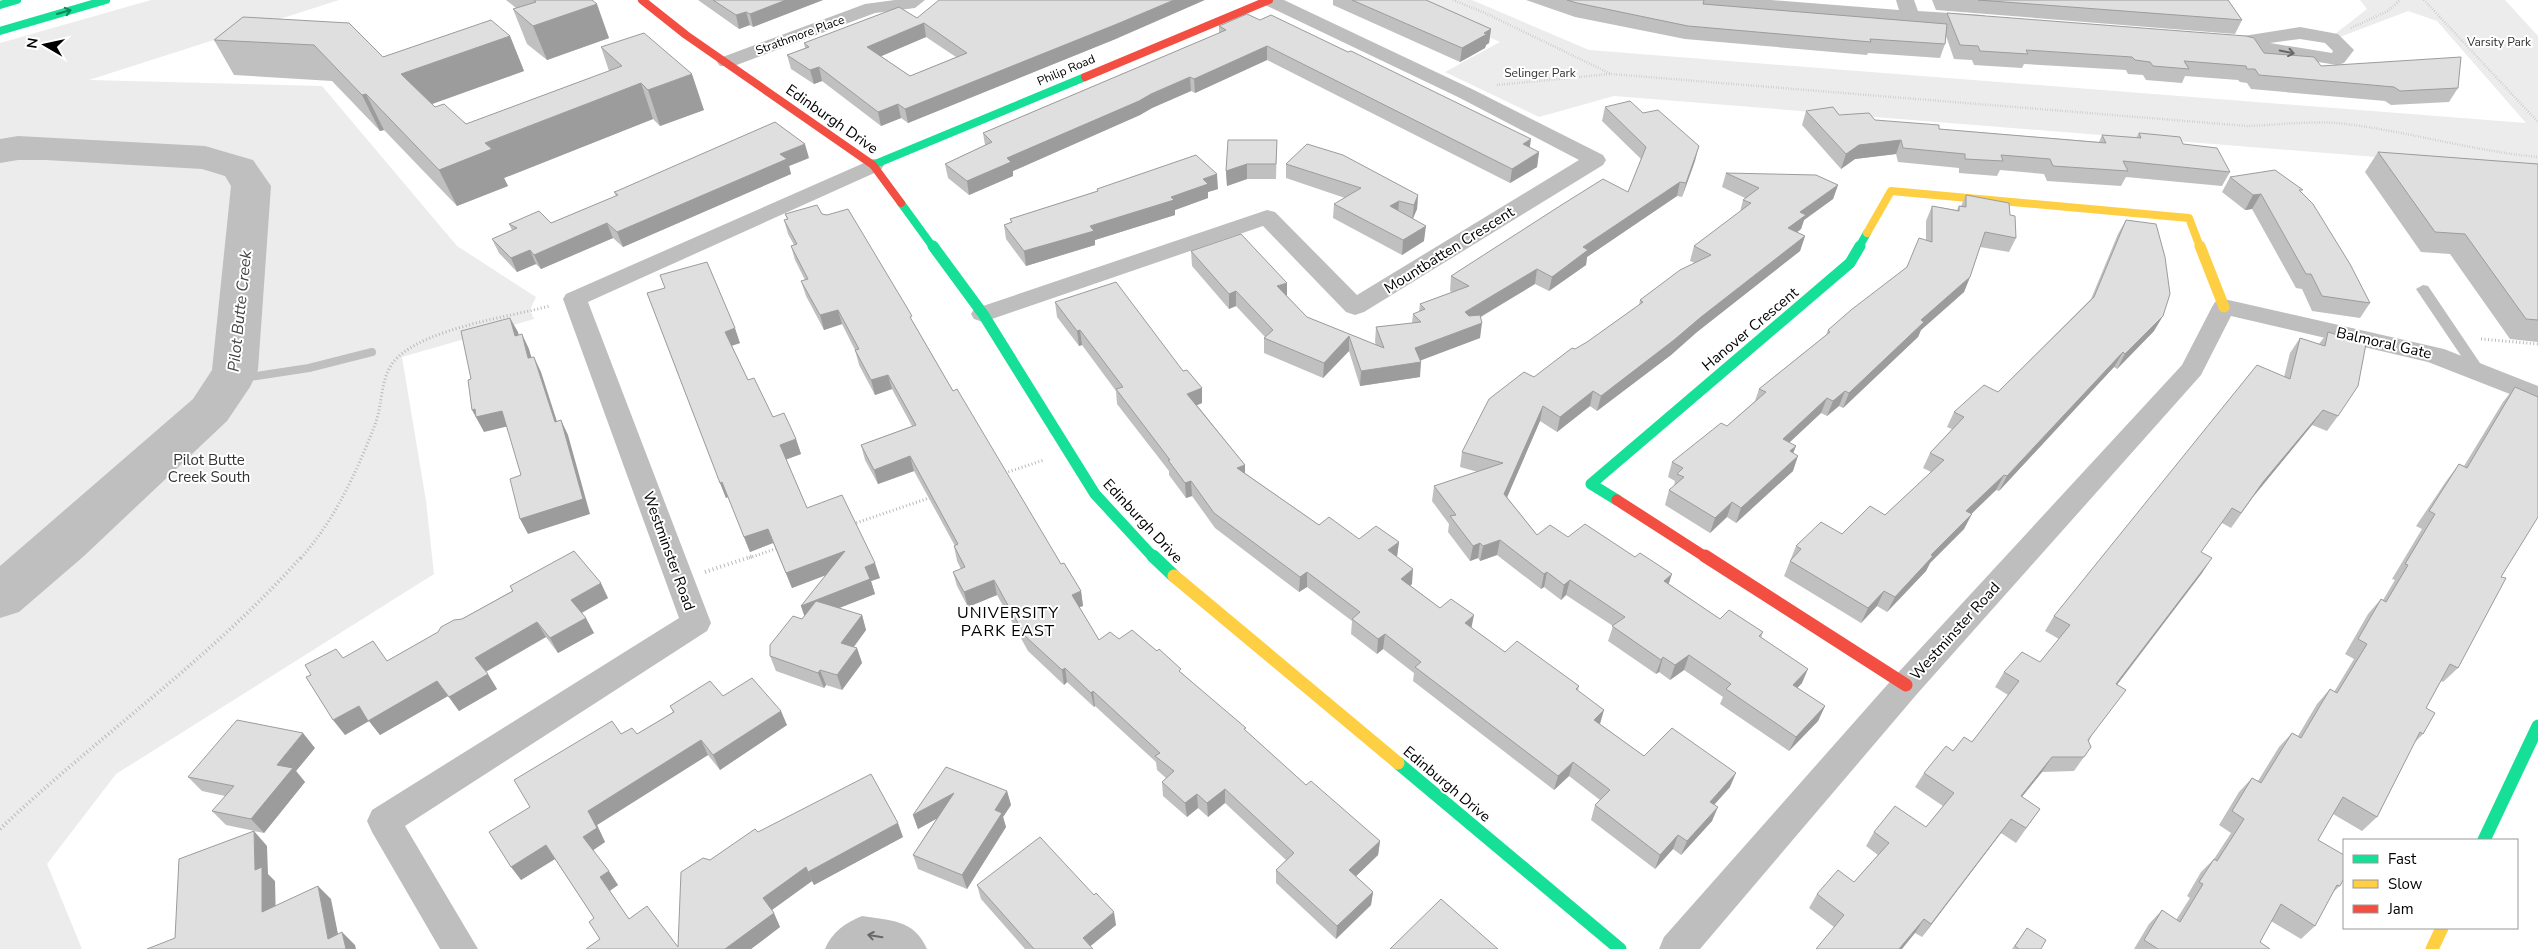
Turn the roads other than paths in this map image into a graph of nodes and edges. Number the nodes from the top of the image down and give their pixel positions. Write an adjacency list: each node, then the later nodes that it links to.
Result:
1 (17, 0): 8 (street)
2 (106, 0): 11 (street, one-way to 2)
3 (642, 0): 14 (street, Edinburgh Drive)
4 (916, 0): 7 (street, Strathmore Place)
5 (1269, 0): 15 (street, Philip Road); 18 (street, Mountbatten Crescent)
6 (1698, 0): 9 (street)
7 (874, 4): 14 (street, Strathmore Place)
8 (0, 5)
9 (1908, 8): 10 (street)
10 (2000, 23)
11 (0, 31)
12 (2331, 38): 13 (street)
13 (2199, 39)
14 (727, 62): 15 (street, Edinburgh Drive)
15 (873, 166): 18 (street, Edinburgh Drive); 25 (street, Westminster Road)
16 (2423, 289): 19 (lane)
17 (2224, 306): 19 (street, Balmoral Gate); 21 (street, Westminster Road); 21 (street, Hanover Crescent)
18 (984, 314): 28 (street, Edinburgh Drive)
19 (2479, 372): 20 (street, Balmoral Gate)
20 (2538, 396)
21 (1906, 685): 29 (street, Westminster Road)
22 (2538, 726): 23 (street)
23 (2484, 839)
24 (2442, 929): 30 (street)
25 (460, 949)
26 (843, 949): 27 (street, one-way to 26)
27 (909, 949)
28 (1620, 949)
29 (1677, 949)
30 (2432, 949)

